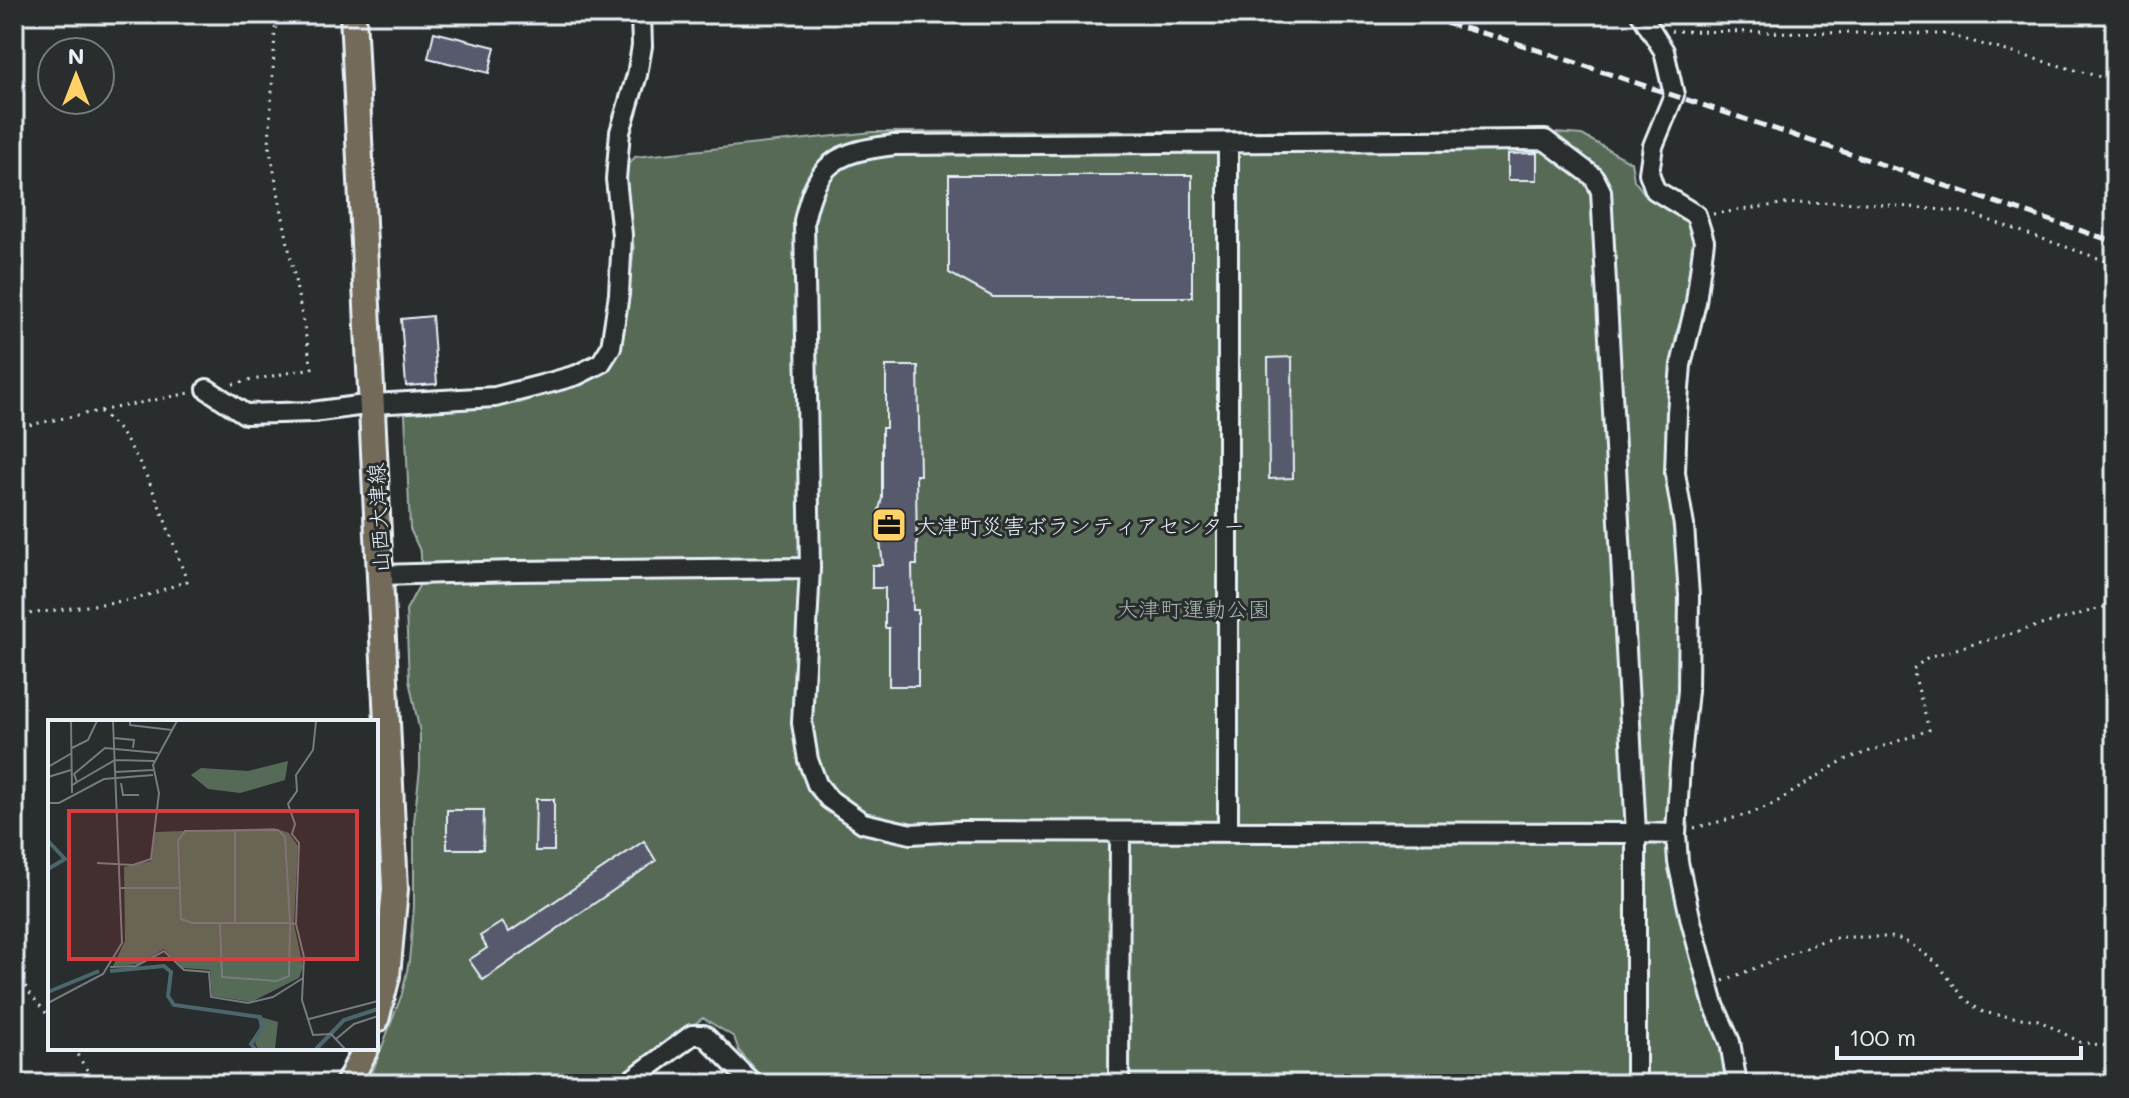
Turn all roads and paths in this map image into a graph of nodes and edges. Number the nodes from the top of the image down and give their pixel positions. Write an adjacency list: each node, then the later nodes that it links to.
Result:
1 (276, 14): 10 (path)
2 (353, 14): 11 (main road, 山西大津線)
3 (641, 14): 11 (street)
4 (1641, 14): 5 (street)
5 (1651, 31): 6 (path); 8 (street)
6 (2115, 81)
7 (1228, 144): 14 (street); 18 (street); 20 (street)
8 (1696, 215): 9 (path); 21 (street)
9 (2115, 264)
10 (207, 389): 11 (street); 12 (path)
11 (373, 404): 15 (main road, 山西大津線)
12 (99, 411): 13 (path); 17 (path)
13 (14, 428)
14 (810, 568): 15 (street); 19 (street)
15 (381, 575): 24 (main road, 山西大津線)
16 (2115, 604): 21 (path)
17 (14, 616)
18 (1228, 832): 19 (street); 20 (street)
19 (1120, 833): 33 (street)
20 (1636, 833): 21 (street); 34 (street)
21 (1676, 834): 23 (street)
22 (14, 965): 25 (path)
23 (1708, 987): 26 (path); 35 (street)
24 (378, 1012)
25 (48, 1016)
26 (2115, 1047)
27 (74, 1050): 29 (path)
28 (365, 1050): 30 (main road)
29 (96, 1084)
30 (348, 1084)
31 (626, 1084): 32 (street)
32 (753, 1084)
33 (1119, 1084)
34 (1636, 1084)
35 (1737, 1084)

